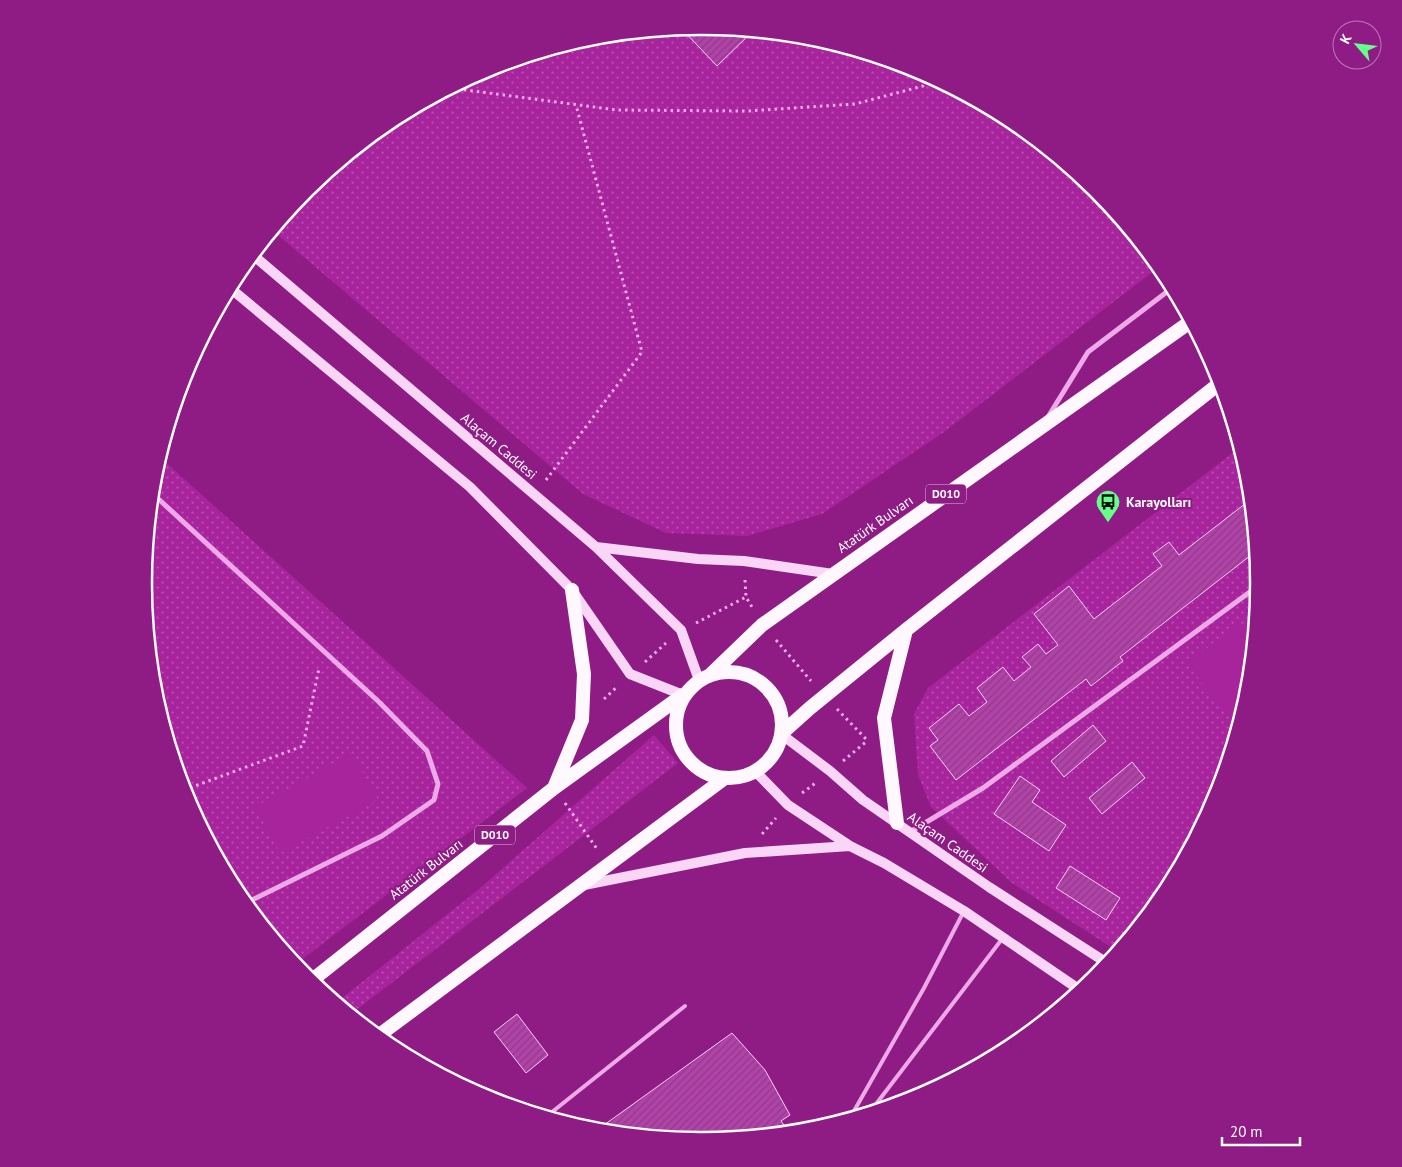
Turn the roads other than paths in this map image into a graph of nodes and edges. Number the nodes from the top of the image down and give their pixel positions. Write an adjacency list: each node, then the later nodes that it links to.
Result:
1 (259, 260): 8 (main road, Alaçam Caddesi)
2 (236, 293): 10 (main road)
3 (1166, 293): 6 (street)
4 (1185, 326): 6 (highway, Atatürk Bulvarı / D010)
5 (1213, 388): 12 (highway)
6 (1043, 426): 9 (highway, Atatürk Bulvarı / D010)
7 (159, 500): 23 (street)
8 (596, 547): 9 (main road); 13 (main road, Alaçam Caddesi)
9 (833, 574): 13 (highway, Atatürk Bulvarı / D010)
10 (572, 590): 14 (main road); 18 (highway)
11 (1250, 592): 20 (street)
12 (906, 630): 15 (highway); 19 (highway)
13 (704, 678): 14 (highway, D010); 15 (highway)
14 (683, 695): 17 (highway); 18 (highway, Atatürk Bulvarı / D010)
15 (781, 734): 16 (highway); 19 (main road, Alaçam Caddesi)
16 (755, 771): 17 (highway); 21 (main road)
17 (726, 778): 22 (highway)
18 (554, 788): 27 (highway, Atatürk Bulvarı / D010)
19 (897, 823): 20 (main road, Alaçam Caddesi)
20 (910, 832): 26 (main road, Alaçam Caddesi)
21 (850, 846): 22 (main road); 24 (main road)
22 (583, 885): 30 (highway)
23 (254, 900)
24 (964, 911): 25 (main road); 32 (lane)
25 (1003, 938): 28 (main road); 31 (lane)
26 (1100, 959)
27 (318, 976)
28 (1074, 986)
29 (685, 1006): 33 (lane)
30 (384, 1031)
31 (877, 1103)
32 (855, 1110)
33 (553, 1111)

